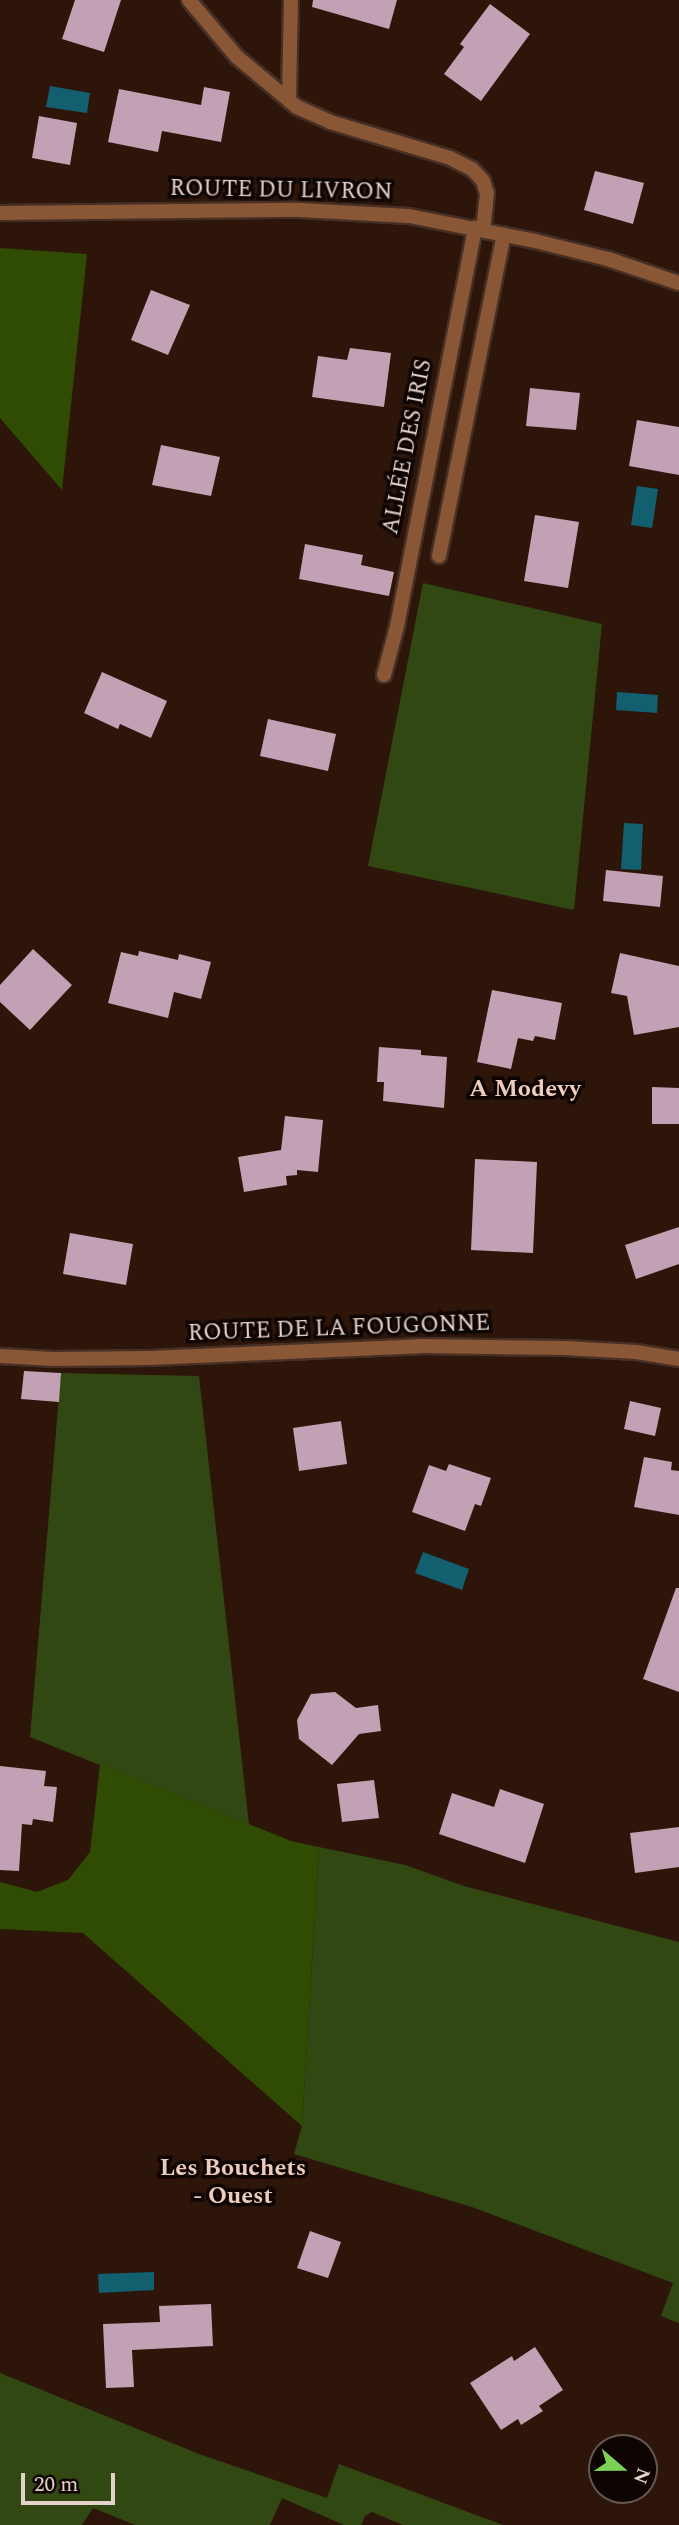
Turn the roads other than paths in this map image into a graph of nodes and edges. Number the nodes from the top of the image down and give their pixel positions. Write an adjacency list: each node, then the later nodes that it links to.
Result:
1 (189, 0): 3 (street, ALLÉE DES IRIS)
2 (291, 0): 3 (street)
3 (289, 101): 5 (street, ALLÉE DES IRIS)
4 (0, 213): 5 (street, ROUTE DU LIVRON)
5 (479, 229): 6 (street, ROUTE DU LIVRON); 9 (street, ALLÉE DES IRIS)
6 (504, 234): 7 (street, ROUTE DU LIVRON); 8 (street)
7 (679, 283)
8 (439, 556)
9 (384, 675)
10 (0, 1356): 11 (street, ROUTE DE LA FOUGONNE)
11 (679, 1359)

